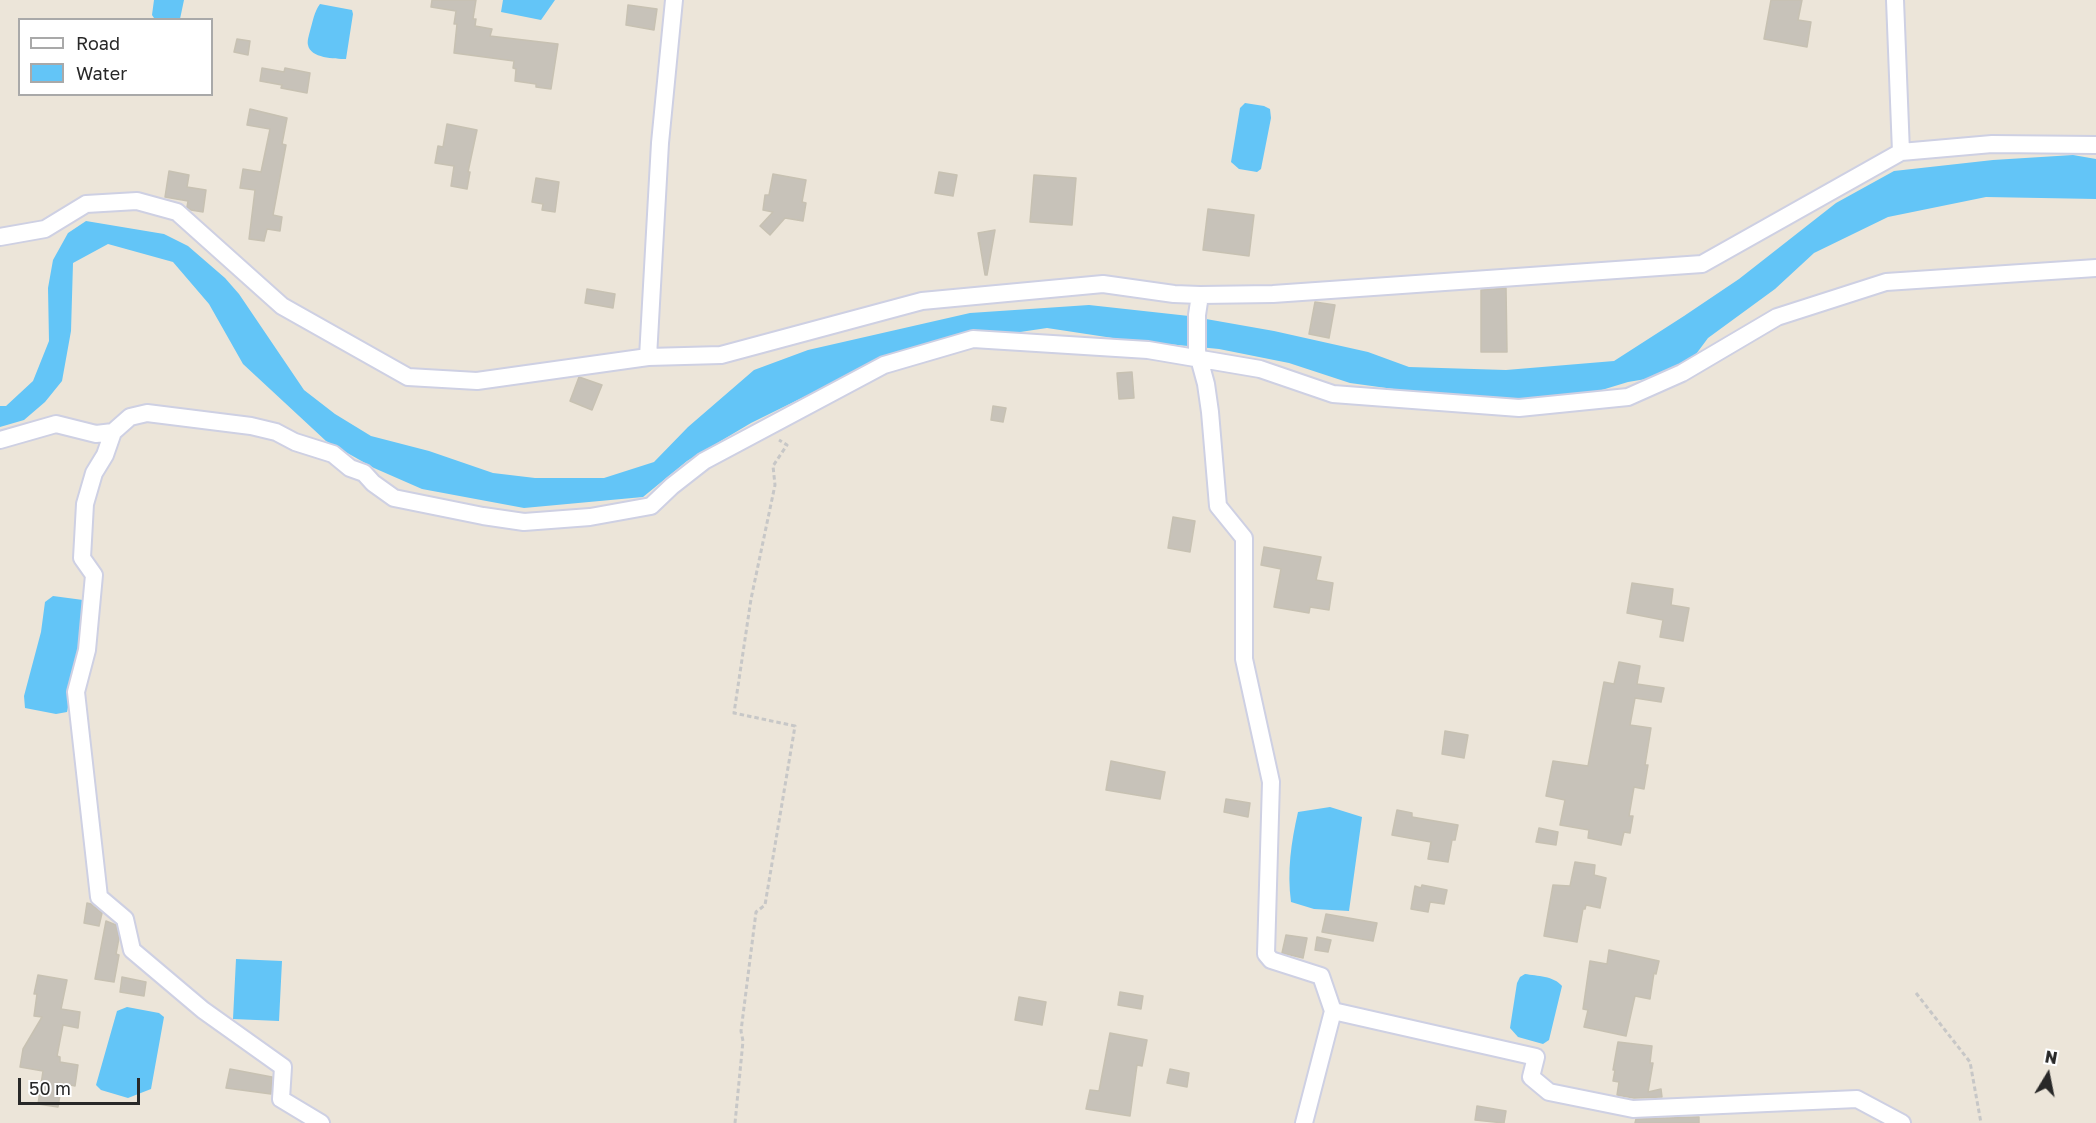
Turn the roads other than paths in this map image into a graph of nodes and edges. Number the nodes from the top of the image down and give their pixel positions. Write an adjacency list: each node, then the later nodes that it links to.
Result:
1 (674, 0): 9 (street)
2 (1895, 0): 4 (street)
3 (2096, 145): 4 (street)
4 (1901, 152): 7 (street)
5 (0, 237): 9 (street)
6 (2096, 268): 8 (street)
7 (1200, 295): 8 (street); 9 (street)
8 (1197, 355): 10 (street); 12 (street)
9 (648, 357)
10 (113, 432): 11 (street); 14 (street)
11 (0, 440)
12 (1333, 1011): 13 (street); 15 (street)
13 (1632, 1116): 16 (street)
14 (321, 1123)
15 (1304, 1123)
16 (1902, 1123)

